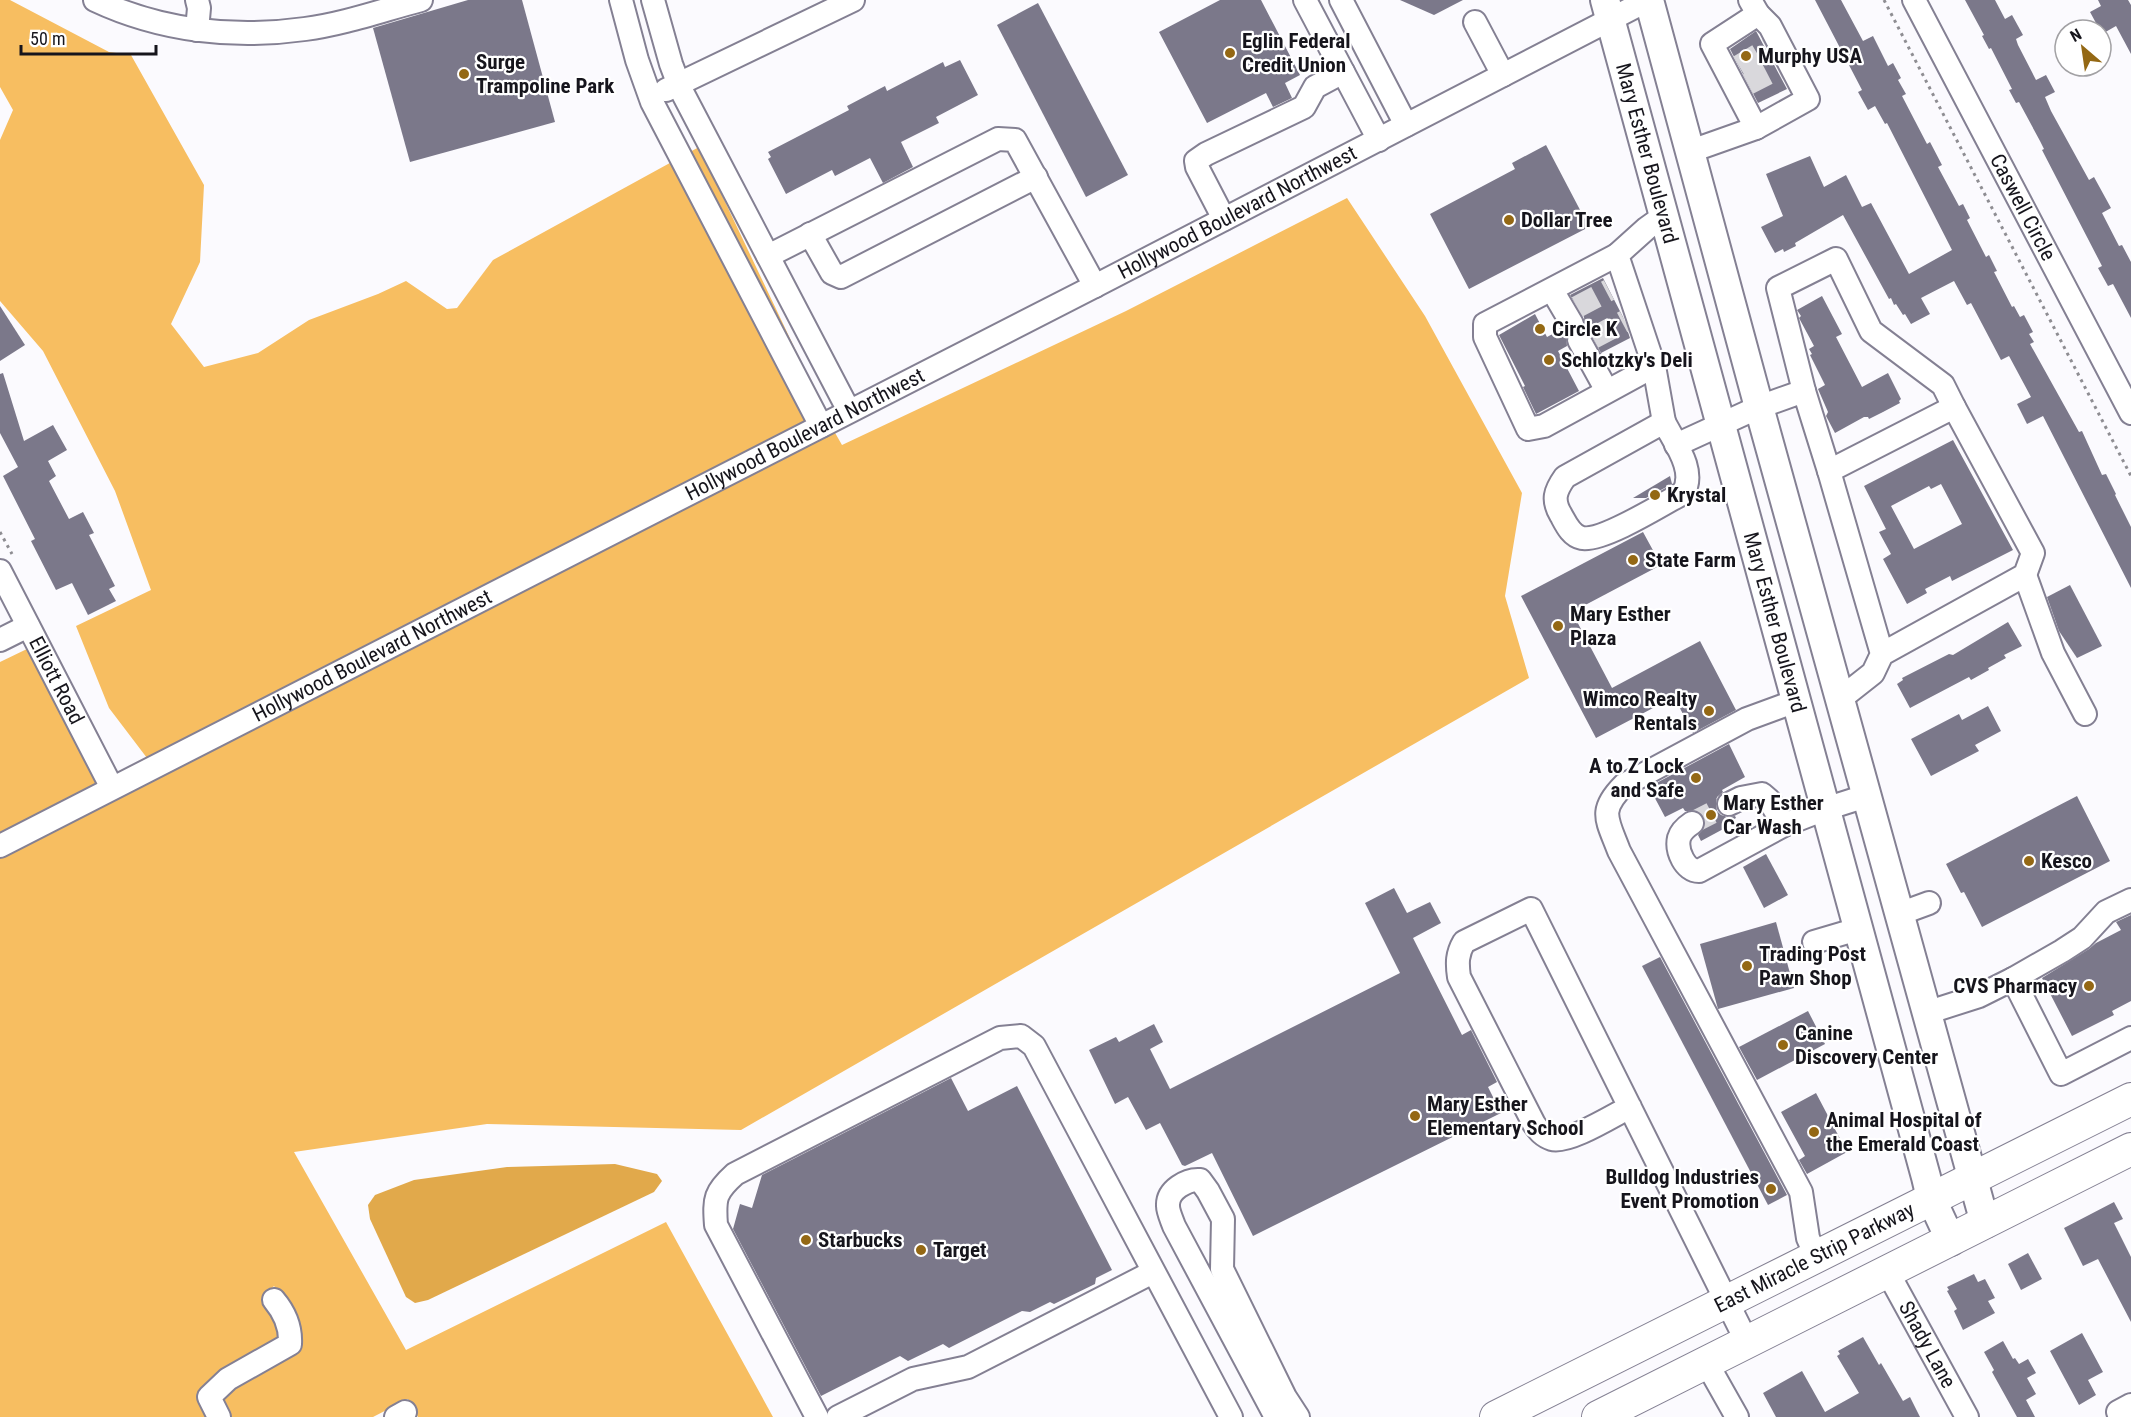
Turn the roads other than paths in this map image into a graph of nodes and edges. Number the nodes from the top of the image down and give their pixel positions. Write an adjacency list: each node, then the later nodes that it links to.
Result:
1 (95, 0): 14 (street)
2 (196, 0): 14 (street)
3 (421, 0): 14 (street)
4 (621, 0): 18 (street)
5 (653, 0): 17 (street)
6 (853, 0): 17 (street)
7 (1305, 0): 15 (street)
8 (1341, 0): 19 (street)
9 (1649, 0): 12 (street, Hollywood Boulevard Northwest); 22 (main road, Mary Esther Boulevard)
10 (1914, 0): 37 (street, Caswell Circle)
11 (1754, 7): 20 (street); 20 (street)
12 (1607, 10): 16 (street, Hollywood Boulevard Northwest); 24 (main road, Mary Esther Boulevard)
13 (1475, 22): 16 (street)
14 (197, 30)
15 (1343, 72): 21 (street); 25 (street)
16 (1503, 75): 19 (street, Hollywood Boulevard Northwest)
17 (679, 84): 18 (street); 28 (street)
18 (651, 97): 40 (street)
19 (1406, 125): 21 (street, Hollywood Boulevard Northwest)
20 (1756, 128): 22 (street)
21 (1378, 140): 25 (street, Hollywood Boulevard Northwest)
22 (1691, 151): 34 (main road, Mary Esther Boulevard)
23 (1036, 177): 26 (street); 26 (street); 29 (street)
24 (1664, 216): 27 (street); 39 (main road, Mary Esther Boulevard)
25 (1224, 219): 29 (street, Hollywood Boulevard Northwest)
26 (810, 234): 28 (street)
27 (1617, 255): 30 (street); 31 (street)
28 (768, 256): 36 (street)
29 (1095, 286): 36 (street, Hollywood Boulevard Northwest)
30 (1552, 290): 32 (street); 32 (street)
31 (1654, 366): 32 (street); 38 (street)
32 (1607, 391)
33 (1804, 391): 34 (street); 35 (street); 42 (street)
34 (1759, 407): 39 (street); 48 (main road, Mary Esther Boulevard)
35 (1954, 407): 42 (street); 44 (street)
36 (849, 411): 40 (street, Hollywood Boulevard Northwest)
37 (2131, 413)
38 (1664, 422): 41 (street); 41 (street)
39 (1720, 423): 41 (street); 49 (main road, Mary Esther Boulevard)
40 (821, 426): 51 (street, Hollywood Boulevard Northwest)
41 (1676, 445)
42 (1829, 471): 47 (street)
43 (0, 571): 45 (street, Elliott Road)
44 (2025, 575): 47 (street); 50 (street)
45 (28, 626): 46 (street); 51 (street, Elliott Road)
46 (0, 640)
47 (1882, 654): 48 (street)
48 (1840, 699): 52 (main road, Mary Esther Boulevard)
49 (1796, 701): 54 (main road, Mary Esther Boulevard); 73 (street)
50 (2085, 714)
51 (112, 788): 57 (street, Hollywood Boulevard Northwest)
52 (1866, 796): 54 (street); 60 (main road, Mary Esther Boulevard)
53 (1729, 804): 56 (street)
54 (1825, 808): 56 (street); 61 (main road, Mary Esther Boulevard)
55 (1692, 823): 56 (street)
56 (1784, 825)
57 (0, 846)
58 (2131, 900): 63 (street)
59 (1929, 903): 60 (street)
60 (1899, 914): 64 (main road, Mary Esther Boulevard)
61 (1858, 929): 62 (street); 70 (main road, Mary Esther Boulevard)
62 (1814, 942)
63 (2013, 978): 64 (street); 65 (street)
64 (1926, 1013): 69 (main road, Mary Esther Boulevard)
65 (2131, 1038)
66 (2131, 1098): 69 (highway, East Miracle Strip Parkway)
67 (1630, 1107): 67 (street); 77 (street)
68 (2128, 1159): 71 (highway)
69 (1972, 1178): 70 (highway, East Miracle Strip Parkway); 71 (main road, Mary Esther Boulevard)
70 (1931, 1198): 72 (main road, Mary Esther Boulevard); 73 (highway, East Miracle Strip Parkway)
71 (1985, 1224): 72 (highway)
72 (1951, 1241): 74 (highway)
73 (1816, 1256): 77 (highway, East Miracle Strip Parkway)
74 (1887, 1271): 78 (highway); 89 (street, Shady Lane)
75 (1153, 1272): 81 (street); 82 (street); 83 (street)
76 (274, 1300): 80 (street)
77 (1727, 1301): 78 (street); 86 (highway, East Miracle Strip Parkway)
78 (1747, 1342): 79 (highway)
79 (1706, 1362): 87 (highway); 88 (street)
80 (219, 1417)
81 (817, 1417)
82 (838, 1417)
83 (1231, 1417)
84 (1276, 1417): 85 (street)
85 (1298, 1417)
86 (1496, 1417)
87 (1598, 1417)
88 (1737, 1417)
89 (1967, 1417)

